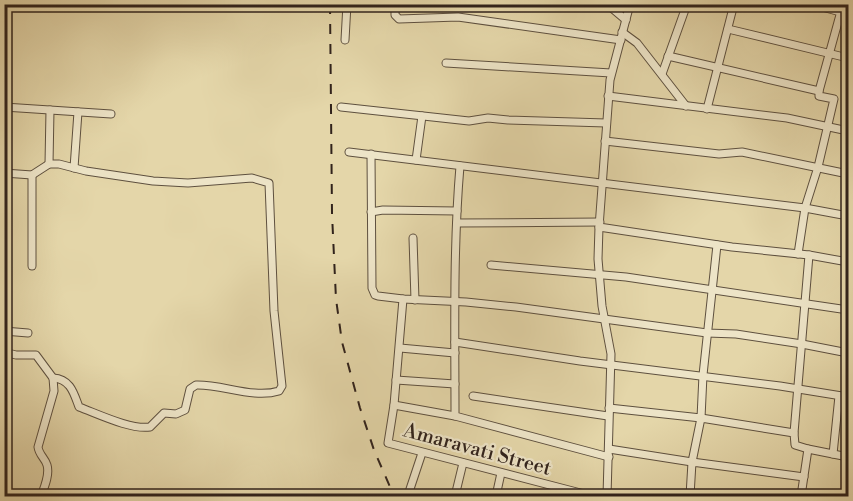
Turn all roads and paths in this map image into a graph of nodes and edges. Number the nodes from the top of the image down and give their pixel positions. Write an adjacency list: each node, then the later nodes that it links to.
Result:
1 (347, 4): 13 (street)
2 (395, 4): 12 (street)
3 (607, 4): 10 (street)
4 (630, 4): 10 (street)
5 (687, 4): 15 (street)
6 (734, 4): 11 (street)
7 (811, 4): 8 (street)
8 (842, 8): 9 (street); 14 (street)
9 (849, 14)
10 (626, 20): 12 (street)
11 (728, 29): 14 (street); 18 (street)
12 (622, 36): 19 (street); 20 (street)
13 (345, 40)
14 (829, 52): 16 (street); 21 (street)
15 (668, 56): 18 (street); 20 (street)
16 (849, 58)
17 (446, 63): 19 (street)
18 (718, 68): 21 (street); 26 (street)
19 (611, 73): 22 (street)
20 (662, 74): 23 (street)
21 (819, 91): 32 (street)
22 (608, 96): 23 (street); 31 (street)
23 (686, 106): 26 (street)
24 (4, 107): 27 (street)
25 (341, 107): 30 (street)
26 (707, 109): 32 (street)
27 (50, 110): 28 (street); 38 (street)
28 (78, 112): 29 (street); 41 (street)
29 (111, 114)
30 (422, 116): 31 (street); 37 (street)
31 (606, 123): 34 (street)
32 (827, 126): 33 (street); 40 (street)
33 (849, 131)
34 (605, 141): 40 (street); 45 (street)
35 (349, 152): 36 (street)
36 (371, 154): 37 (street); 48 (street)
37 (416, 160): 39 (street)
38 (49, 164): 41 (street); 44 (street)
39 (460, 166): 45 (street); 47 (street)
40 (818, 167): 43 (street); 46 (street)
41 (74, 168): 78 (street)
42 (4, 173): 44 (street)
43 (849, 174)
44 (32, 175): 58 (street)
45 (602, 182): 46 (street); 51 (street)
46 (805, 208): 49 (street); 54 (street)
47 (457, 211): 48 (street); 50 (street)
48 (371, 212): 61 (street)
49 (849, 216)
50 (457, 223): 51 (street); 63 (street)
51 (599, 224): 53 (street); 59 (street)
52 (414, 238): 62 (street)
53 (717, 245): 54 (street); 60 (street)
54 (798, 254): 55 (street)
55 (808, 255): 56 (street); 64 (street)
56 (849, 262)
57 (490, 265): 59 (street)
58 (32, 266)
59 (599, 275): 60 (street); 66 (street)
60 (712, 290): 64 (street); 69 (street)
61 (403, 300): 62 (street); 72 (street)
62 (415, 300): 63 (street)
63 (454, 302): 66 (street); 70 (street)
64 (805, 303): 65 (street); 71 (street)
65 (849, 310)
66 (604, 319): 69 (street); 76 (street)
67 (6, 331): 68 (street); 73 (street)
68 (28, 333)
69 (707, 333): 71 (street); 77 (street)
70 (455, 342): 74 (street); 76 (street)
71 (802, 344): 75 (street); 81 (street)
72 (400, 348): 74 (street); 79 (street)
73 (5, 352): 78 (street)
74 (455, 353): 80 (street)
75 (849, 353)
76 (611, 364): 77 (street); 86 (street)
77 (703, 375): 81 (street); 88 (street)
78 (53, 378): 102 (street)
79 (396, 380): 80 (street); 85 (street)
80 (455, 384): 87 (street)
81 (798, 388): 83 (street); 89 (street)
82 (473, 396): 86 (street)
83 (839, 396): 84 (street); 93 (street)
84 (849, 397)
85 (394, 405): 87 (street); 91 (street, Amaravati Street)
86 (609, 412): 88 (street); 92 (street)
87 (455, 416): 92 (street)
88 (700, 418): 89 (street); 95 (street)
89 (794, 433): 90 (street)
90 (808, 449): 93 (street); 98 (street)
91 (422, 453): 96 (street, Amaravati Street); 99 (street)
92 (609, 453): 95 (street); 100 (street)
93 (833, 454): 94 (street)
94 (849, 457)
95 (692, 462): 98 (street); 107 (street)
96 (463, 463): 97 (street, Amaravati Street); 103 (street)
97 (501, 473): 104 (street); 105 (street, Amaravati Street)
98 (804, 477): 101 (street)
99 (409, 492)
100 (607, 495): 106 (street)
101 (801, 495): 108 (street)
102 (41, 496)
103 (455, 496)
104 (496, 496)
105 (592, 496)
106 (624, 496)
107 (690, 496)
108 (821, 496)

